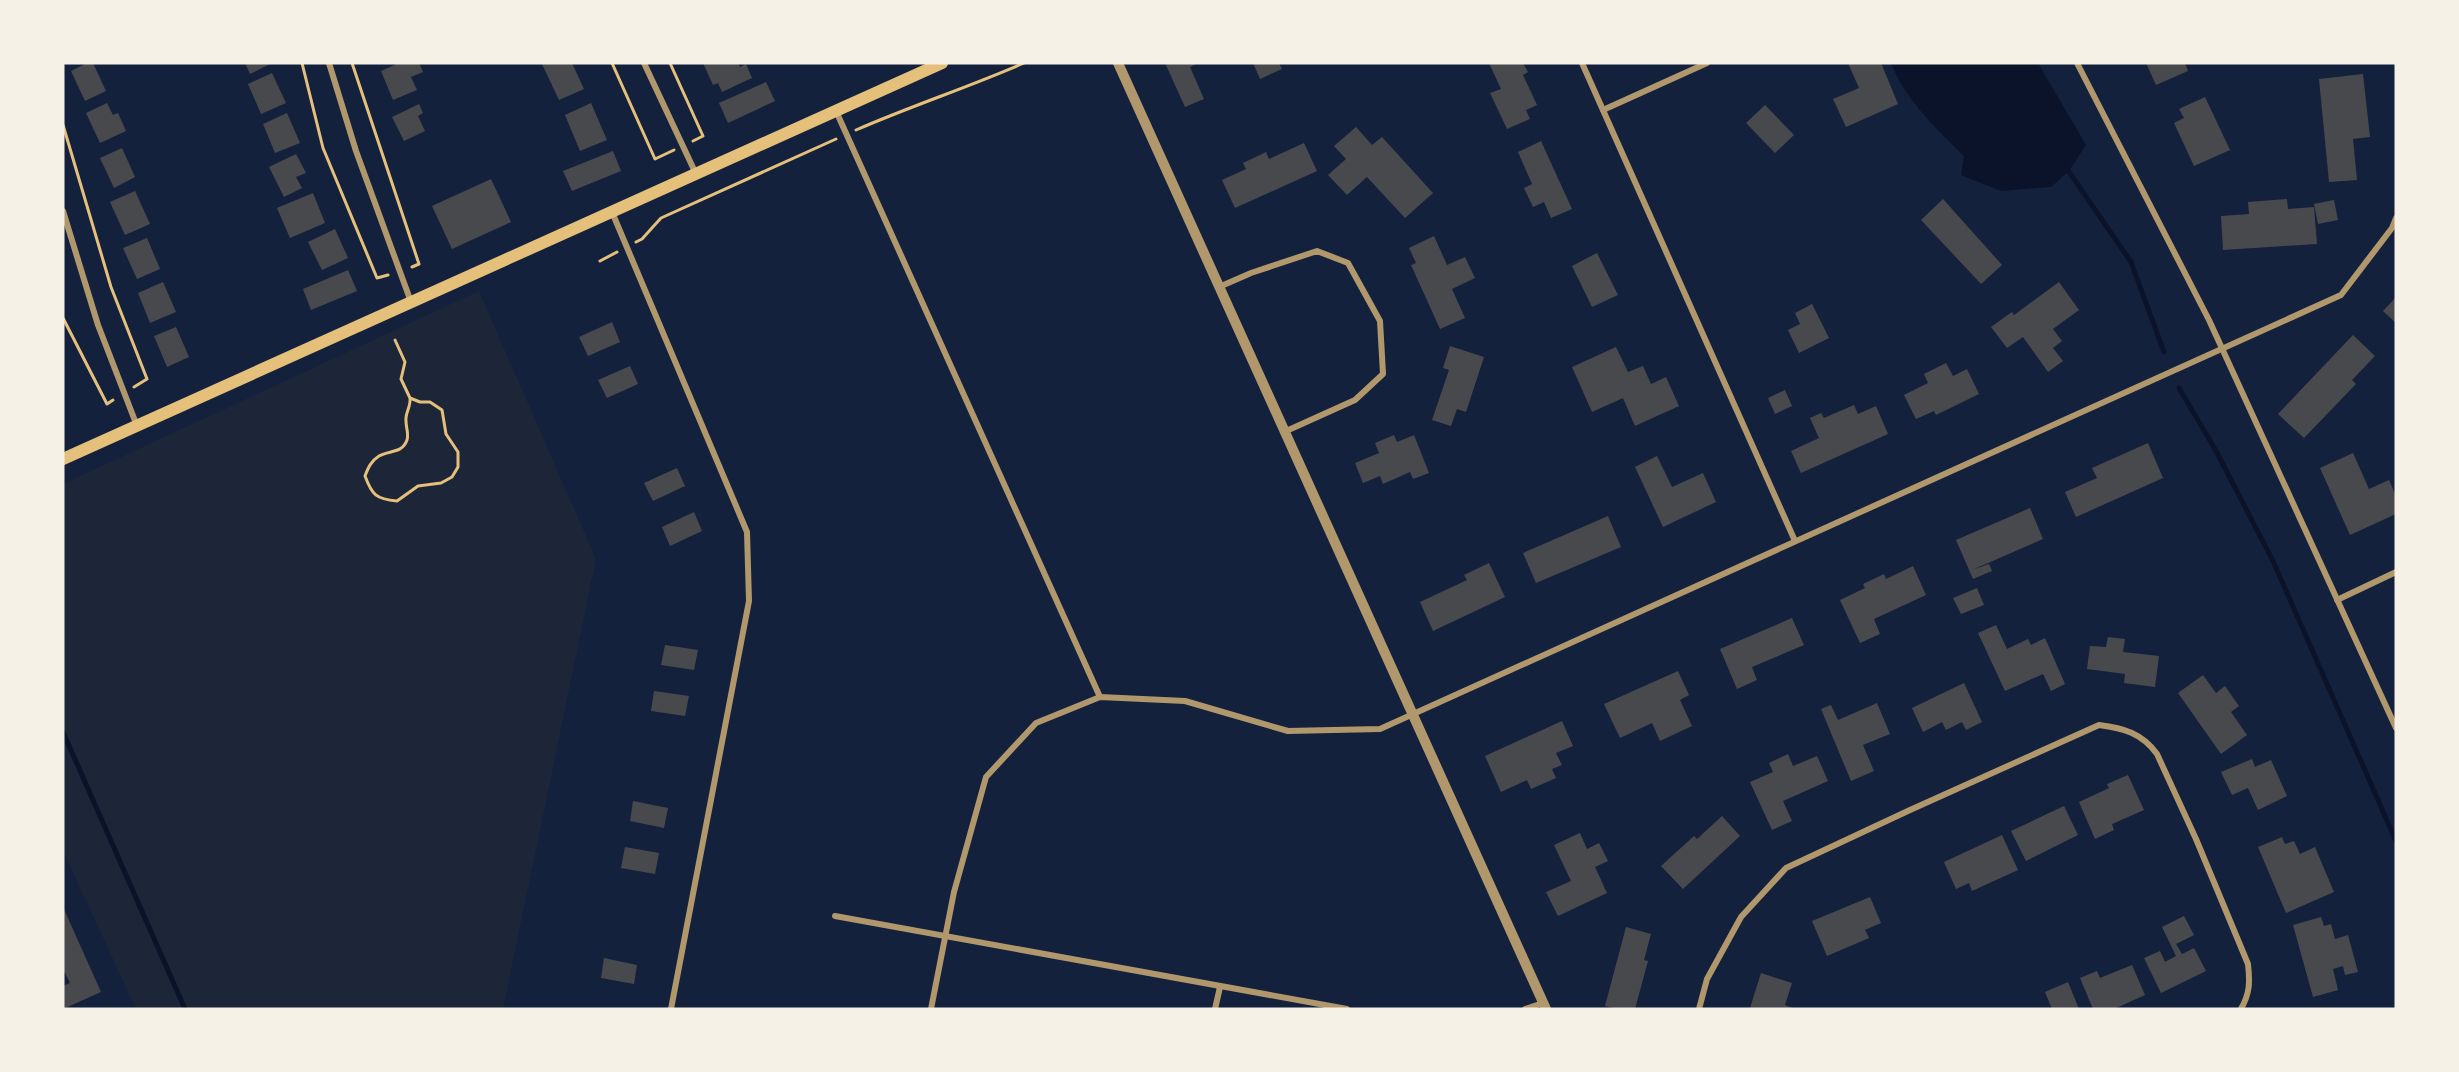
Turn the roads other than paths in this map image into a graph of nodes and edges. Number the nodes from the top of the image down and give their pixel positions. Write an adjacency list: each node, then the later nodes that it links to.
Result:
1 (329, 63): 15 (street)
2 (644, 63): 10 (street)
3 (942, 63): 9 (main road)
4 (1118, 63): 14 (street)
5 (1581, 63): 8 (street)
6 (1707, 63): 8 (street)
7 (2077, 63): 16 (street)
8 (1603, 110): 20 (street)
9 (836, 111): 10 (main road); 23 (street)
10 (696, 174): 12 (main road)
11 (63, 211): 17 (street)
12 (612, 212): 15 (main road); 30 (street)
13 (2396, 218): 16 (street)
14 (1219, 287): 18 (street); 18 (street)
15 (411, 302): 17 (main road)
16 (2222, 349): 20 (street); 22 (street)
17 (137, 426): 19 (main road)
18 (1284, 432): 24 (street)
19 (63, 459)
20 (1795, 541): 24 (street)
21 (2396, 572): 22 (street)
22 (2337, 600): 25 (street)
23 (1100, 697): 24 (street); 27 (street)
24 (1411, 714): 29 (street)
25 (2396, 728)
26 (835, 916): 27 (street)
27 (945, 937): 28 (street); 31 (street)
28 (1220, 987): 32 (street); 33 (street)
29 (1545, 1006): 34 (street)
30 (671, 1009)
31 (932, 1009)
32 (1215, 1009)
33 (1347, 1009)
34 (1525, 1009)
35 (1699, 1009): 36 (street)
36 (2241, 1009)

